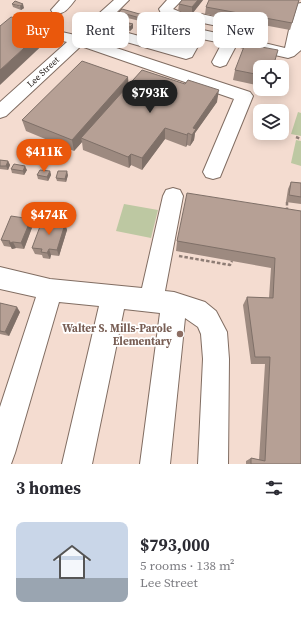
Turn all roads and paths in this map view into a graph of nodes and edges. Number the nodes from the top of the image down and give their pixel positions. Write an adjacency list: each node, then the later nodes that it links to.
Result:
1 (68, 0): 6 (street)
2 (122, 0): 7 (street, Lee Street)
3 (175, 0): 8 (street)
4 (202, 5): 9 (street)
5 (301, 7): 18 (street)
6 (58, 10)
7 (108, 12)
8 (167, 12)
9 (199, 12)
10 (0, 33): 11 (street)
11 (72, 39)
12 (72, 45): 21 (street, Lee Street)
13 (101, 48): 24 (street)
14 (165, 48): 15 (street)
15 (188, 48)
16 (230, 48): 19 (street)
17 (266, 48): 18 (street)
18 (288, 53): 20 (street)
19 (220, 62)
20 (301, 65)
21 (0, 112)
22 (296, 137): 23 (path)
23 (301, 138)
24 (213, 172)
25 (173, 196): 28 (street)
26 (287, 202): 27 (path)
27 (289, 213)
28 (161, 253): 29 (path); 33 (street)
29 (232, 261)
30 (0, 278): 31 (street)
31 (50, 290): 32 (street); 34 (street)
32 (114, 296): 33 (street); 35 (street)
33 (162, 302): 36 (street); 37 (street)
34 (0, 453)
35 (77, 464)
36 (155, 464)
37 (213, 464)

